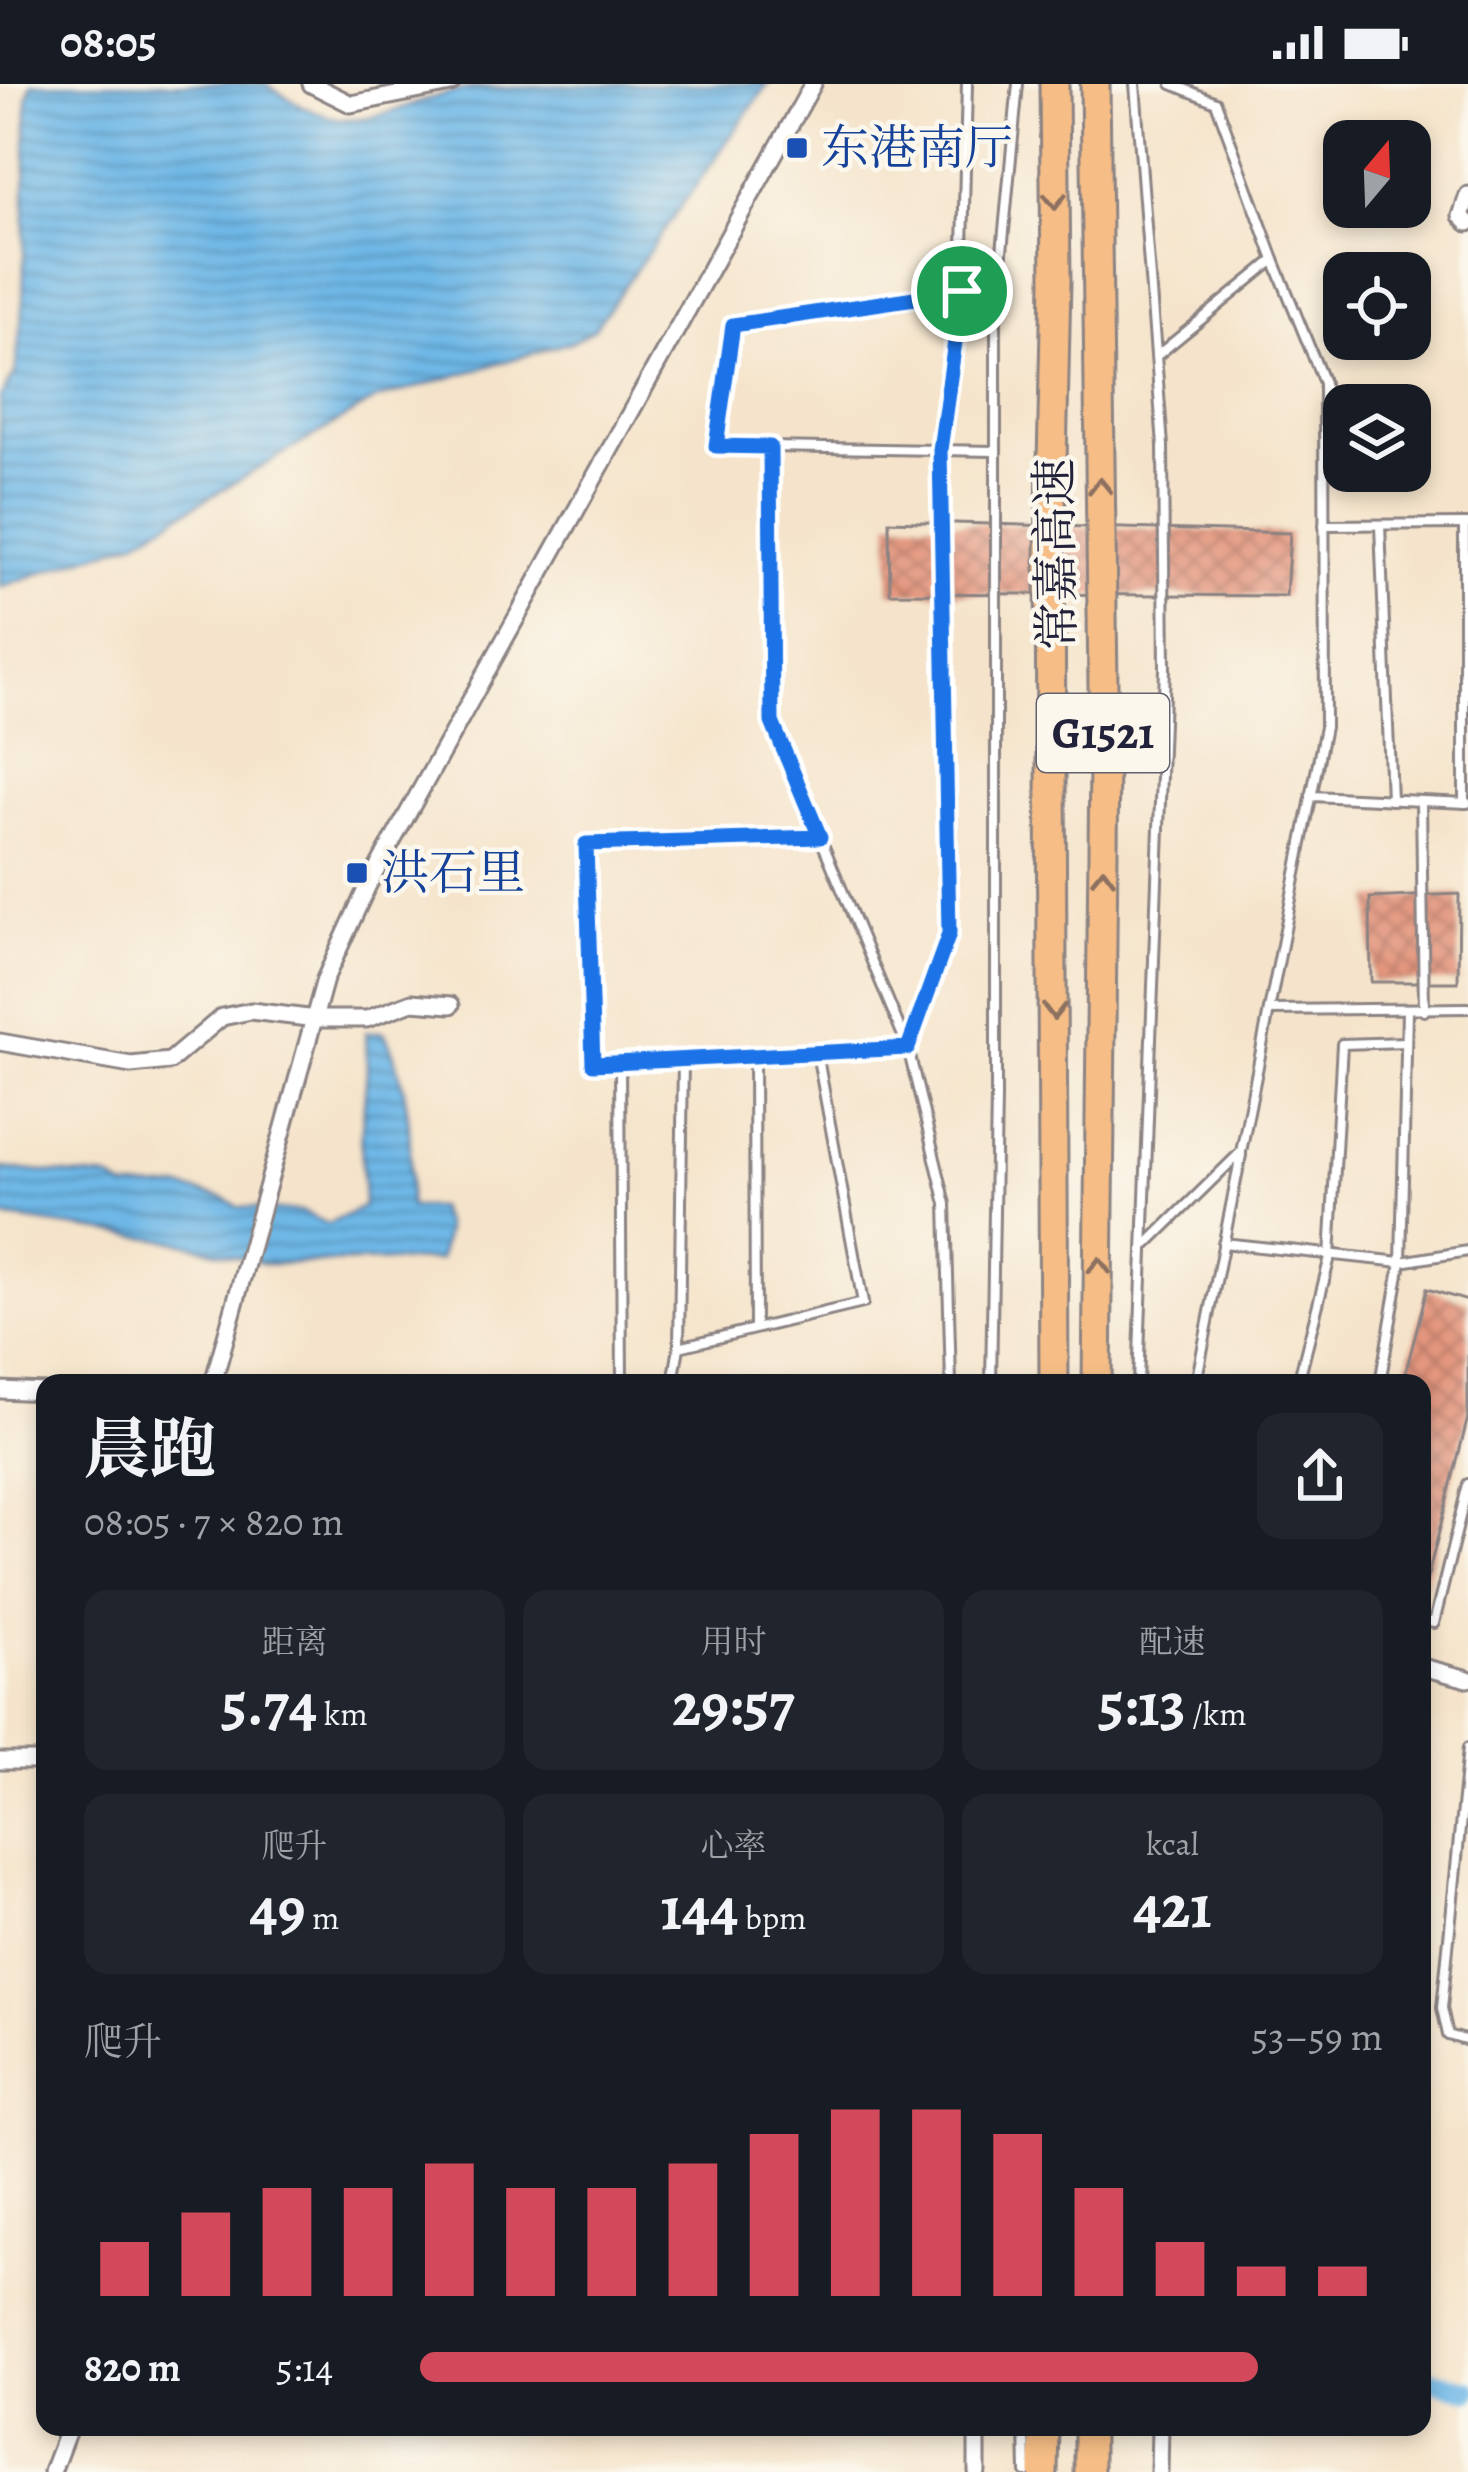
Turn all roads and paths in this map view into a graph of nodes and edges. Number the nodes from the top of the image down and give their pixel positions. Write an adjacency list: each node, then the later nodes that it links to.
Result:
1 (311, 84): 2 (street)
2 (451, 84)
3 (813, 84): 31 (street)
4 (967, 84): 13 (lane)
5 (1018, 84): 17 (lane)
6 (1054, 84): 52 (highway, 常嘉高速 / G1521, one-way to 52)
7 (1095, 84): 53 (highway, 常嘉高速 / G1521, one-way to 7)
8 (1135, 84): 14 (lane)
9 (1172, 84): 12 (lane)
10 (1468, 195): 11 (street)
11 (1468, 224)
12 (1274, 260): 14 (lane); 20 (lane)
13 (962, 291): 15 (lane); 16 (lane)
14 (1158, 355): 41 (lane)
15 (770, 447): 16 (lane); 25 (lane)
16 (940, 450): 17 (lane); 34 (lane)
17 (995, 451): 51 (lane)
18 (1466, 524): 19 (lane); 24 (lane)
19 (1380, 525): 20 (lane); 22 (lane)
20 (1324, 526): 21 (lane)
21 (1311, 796): 22 (lane); 28 (lane)
22 (1391, 800): 23 (lane)
23 (1421, 801): 24 (lane); 30 (lane)
24 (1466, 803)
25 (820, 837): 34 (lane); 38 (lane)
26 (451, 1005): 31 (street)
27 (1468, 1008): 30 (lane)
28 (1269, 1010): 29 (lane); 39 (lane)
29 (1407, 1011): 30 (lane); 33 (lane)
30 (1424, 1011)
31 (316, 1019): 32 (street); 47 (street)
32 (0, 1042)
33 (1406, 1042): 43 (lane); 44 (lane)
34 (908, 1048): 35 (lane); 50 (lane)
35 (817, 1053): 36 (lane); 45 (lane)
36 (754, 1056): 37 (lane); 45 (lane)
37 (683, 1060): 38 (lane); 46 (lane)
38 (620, 1063): 48 (lane)
39 (1241, 1152): 40 (lane); 41 (lane)
40 (1223, 1243): 43 (lane); 55 (lane)
41 (1146, 1245): 54 (lane)
42 (1468, 1251): 44 (lane)
43 (1330, 1257): 44 (lane); 56 (lane)
44 (1401, 1262): 57 (lane)
45 (755, 1328): 46 (lane)
46 (679, 1347): 49 (lane)
47 (216, 1374)
48 (622, 1374)
49 (674, 1374)
50 (951, 1374)
51 (991, 1374)
52 (1054, 1374)
53 (1097, 1374)
54 (1139, 1374)
55 (1198, 1374)
56 (1300, 1374)
57 (1382, 1374)
58 (0, 1390): 59 (street)
59 (36, 1392)
60 (1468, 1484): 61 (lane)
61 (1431, 1622)
62 (1431, 1669): 63 (street)
63 (1468, 1679)
64 (1468, 1748): 67 (lane)
65 (0, 1761): 66 (street)
66 (36, 1761)
67 (1468, 2042)
68 (66, 2436): 74 (street)
69 (977, 2436): 75 (street)
70 (1024, 2436): 76 (lane)
71 (1045, 2436): 77 (highway)
72 (1089, 2436): 78 (highway)
73 (1160, 2436): 79 (street)
74 (52, 2472)
75 (976, 2472)
76 (1026, 2472)
77 (1043, 2472)
78 (1089, 2472)
79 (1159, 2472)

